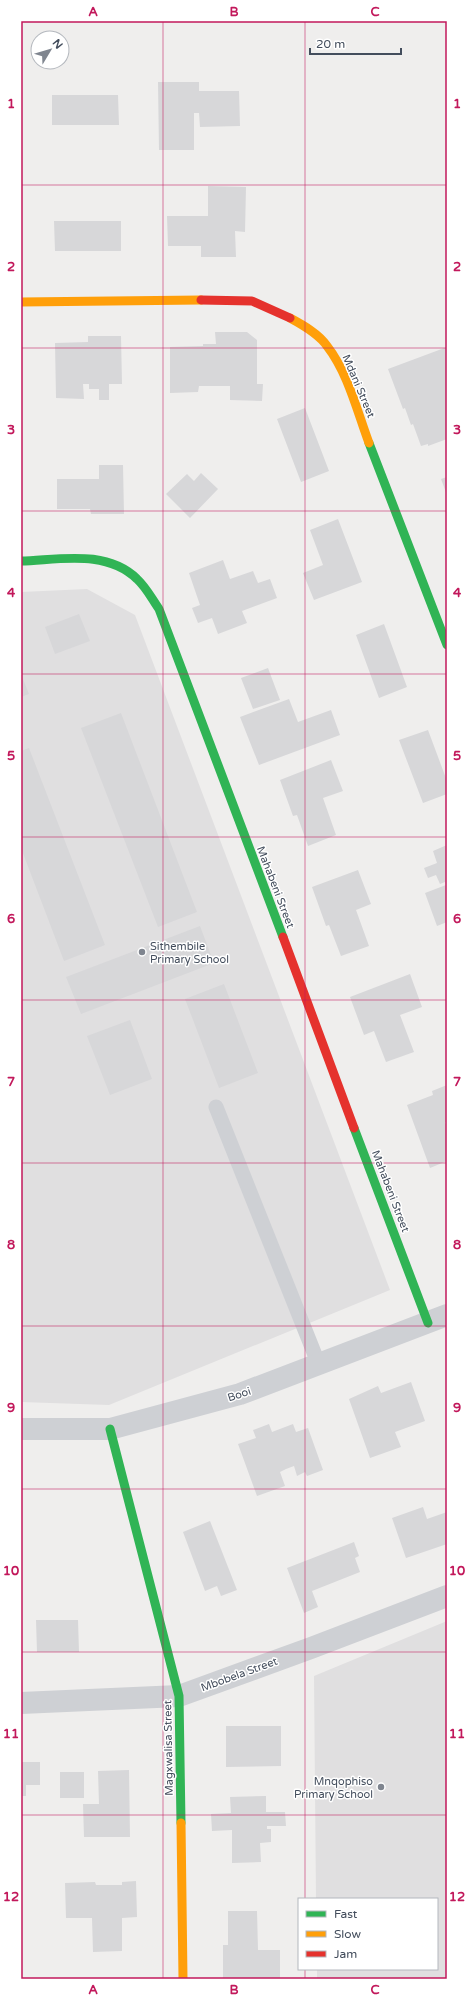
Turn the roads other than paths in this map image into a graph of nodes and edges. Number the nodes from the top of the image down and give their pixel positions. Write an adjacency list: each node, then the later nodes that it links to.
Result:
1 (21, 302): 3 (street, Mdani Street)
2 (21, 561): 5 (street, Mahabeni Street)
3 (447, 645)
4 (216, 1107): 6 (lane)
5 (437, 1319): 6 (street, Booi)
6 (319, 1365): 8 (street, Booi)
7 (21, 1429): 8 (street, Booi)
8 (110, 1429): 10 (street, Magxwalisa Street)
9 (447, 1596): 10 (street, Mbobela Street)
10 (179, 1696): 11 (street, Mbobela Street); 12 (street, Magxwalisa Street)
11 (21, 1703)
12 (184, 1979)

